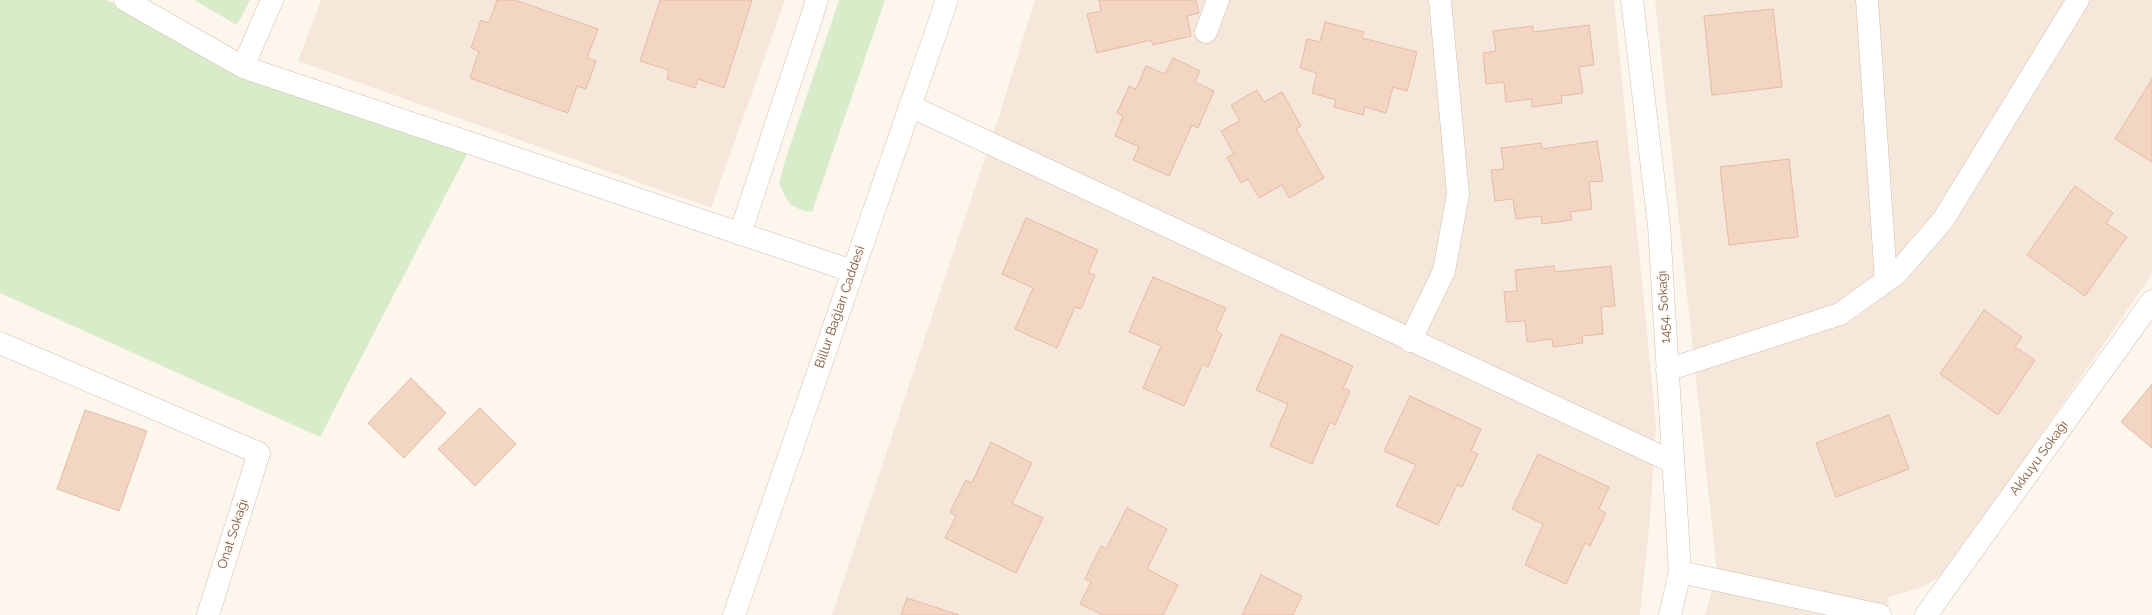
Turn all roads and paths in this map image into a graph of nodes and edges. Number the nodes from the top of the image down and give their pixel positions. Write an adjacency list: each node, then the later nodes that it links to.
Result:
1 (124, 0): 11 (street)
2 (272, 0): 11 (street)
3 (817, 0): 13 (street)
4 (947, 0): 12 (street, Billur Bağları Caddesi)
5 (1218, 0): 10 (street)
6 (1440, 0): 17 (street)
7 (1632, 0): 19 (street, 1454. Sokağı)
8 (1867, 0): 15 (street)
9 (2078, 0): 15 (street)
10 (1206, 32)
11 (244, 67): 13 (street)
12 (910, 106): 14 (street, Billur Bağları Caddesi); 17 (street)
13 (740, 234): 14 (street)
14 (852, 272): 23 (street, Billur Bağları Caddesi)
15 (1886, 281): 19 (street)
16 (2151, 303): 26 (street, Akkuyu Sokağı)
17 (1410, 341): 20 (street)
18 (0, 344): 22 (street, Onat Sokağı)
19 (1667, 370): 20 (street, 1454. Sokağı)
20 (1673, 462): 21 (street, 1454. Sokağı)
21 (1680, 572): 24 (street, 1454. Sokağı); 25 (street)
22 (208, 615)
23 (734, 615)
24 (1670, 615)
25 (1880, 615)
26 (1926, 615)

